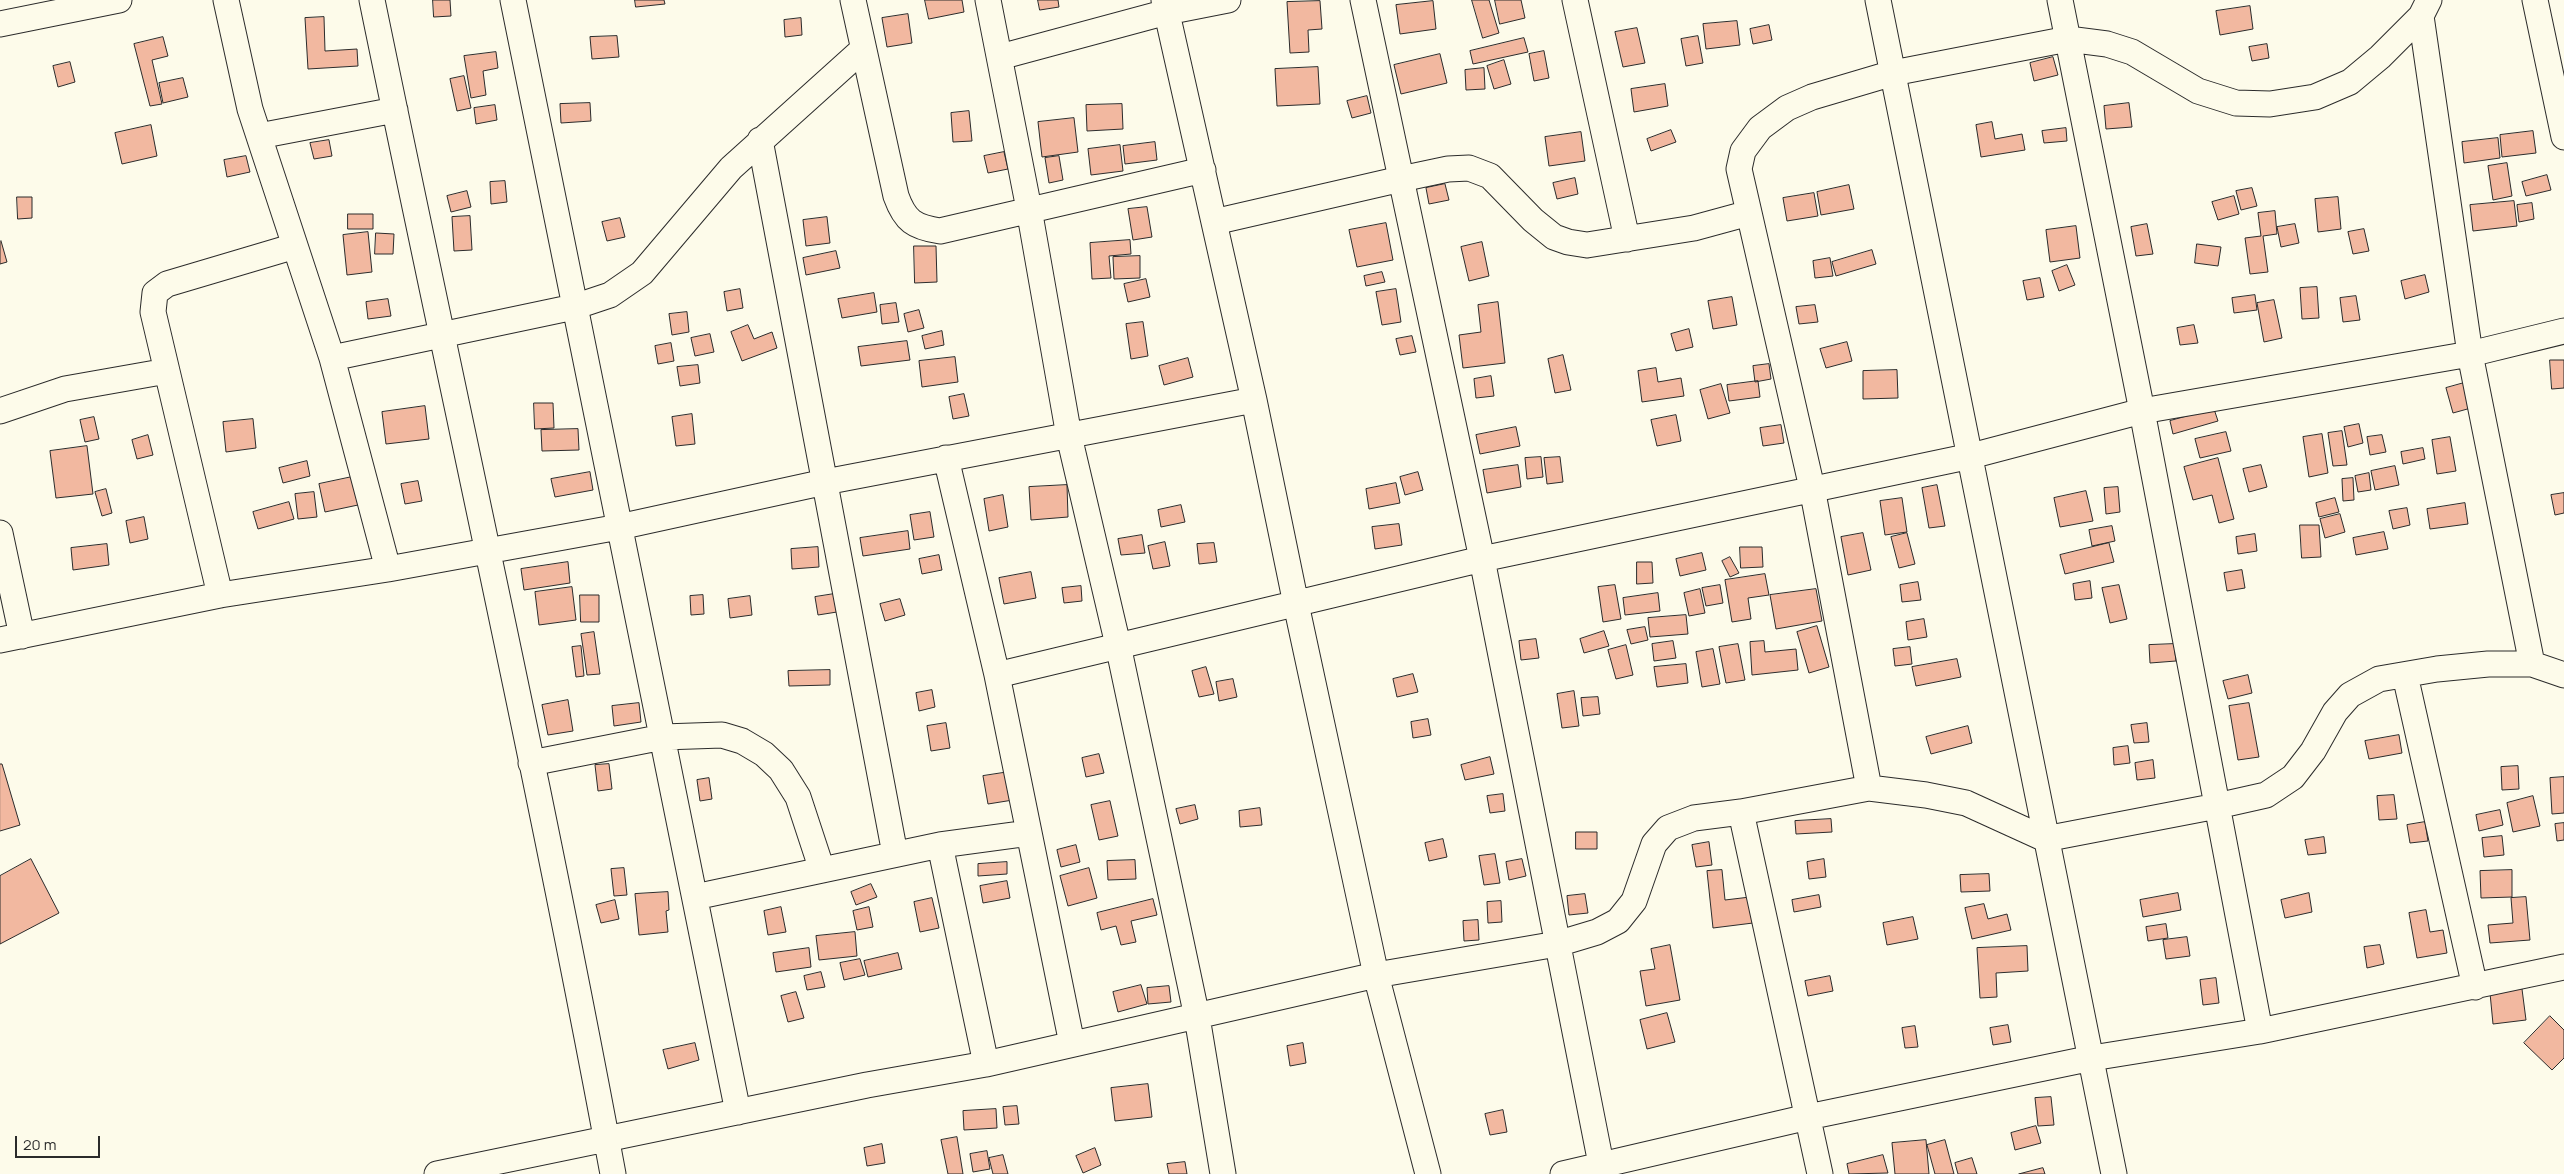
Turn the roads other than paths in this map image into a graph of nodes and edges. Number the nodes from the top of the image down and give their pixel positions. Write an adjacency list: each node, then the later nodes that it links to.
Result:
1 (119, 0): 15 (street)
2 (226, 0): 21 (street)
3 (372, 0): 20 (street)
4 (513, 0): 31 (street)
5 (853, 0): 17 (street)
6 (988, 0): 18 (street)
7 (1228, 0): 13 (street)
8 (1363, 0): 25 (street)
9 (1575, 0): 29 (street)
10 (1878, 0): 19 (street)
11 (2060, 0): 16 (street)
12 (2535, 0): 22 (street)
13 (1166, 6): 18 (street); 24 (street)
14 (2425, 8): 16 (street); 34 (street)
15 (0, 24)
16 (2068, 39): 19 (street); 39 (street)
17 (862, 50): 23 (street); 26 (street)
18 (1000, 57): 26 (street)
19 (1892, 73): 27 (street); 41 (street)
20 (395, 110): 21 (street); 33 (street)
21 (259, 136): 30 (street)
22 (2564, 137)
23 (760, 140): 31 (street); 43 (street)
24 (1203, 170): 26 (street); 28 (street)
25 (1401, 178): 28 (street); 29 (street); 48 (street)
26 (1029, 210): 40 (street)
27 (1749, 213): 29 (street); 44 (street)
28 (1214, 222): 37 (street)
29 (1627, 239)
30 (294, 246): 35 (street); 36 (street)
31 (574, 306): 33 (street); 45 (street)
32 (2564, 331): 34 (street)
33 (440, 334): 35 (street); 47 (street)
34 (2470, 354): 39 (street); 54 (street)
35 (332, 358): 49 (street)
36 (167, 371): 38 (street); 50 (street)
37 (1254, 400): 40 (street); 51 (street)
38 (0, 411)
39 (2142, 411): 41 (street); 61 (street)
40 (1069, 436): 42 (street); 53 (street)
41 (1971, 456): 44 (street); 64 (street)
42 (946, 458): 43 (street); 56 (street)
43 (825, 482): 45 (street); 66 (street)
44 (1812, 488): 48 (street); 60 (street)
45 (620, 527): 47 (street); 58 (street)
46 (0, 533): 52 (street)
47 (488, 550): 49 (street); 59 (street)
48 (1482, 559): 51 (street); 69 (street)
49 (388, 569): 50 (street)
50 (220, 595): 52 (street)
51 (1296, 604): 53 (street); 71 (street)
52 (11, 638)
53 (1118, 646): 56 (street); 73 (street)
54 (2532, 664): 55 (street); 57 (street)
55 (2405, 674): 61 (street); 72 (street)
56 (997, 675): 63 (street)
57 (2564, 675)
58 (663, 737): 59 (street); 67 (street); 68 (street)
59 (530, 763): 80 (street)
60 (1869, 788): 62 (street); 64 (street)
61 (2218, 806): 64 (street); 74 (street)
62 (1741, 812): 69 (street); 79 (street)
63 (1029, 833): 65 (street); 75 (street)
64 (2046, 839): 76 (street)
65 (940, 845): 66 (street); 77 (street)
66 (895, 854): 67 (street)
67 (822, 870): 68 (street)
68 (695, 897): 78 (street)
69 (1557, 944): 71 (street); 81 (street)
70 (2564, 967): 72 (street)
71 (1376, 974): 73 (street); 85 (street)
72 (2475, 987): 74 (street)
73 (1197, 1017): 75 (street); 84 (street)
74 (2260, 1031): 76 (street)
75 (1072, 1044): 77 (street)
76 (2092, 1058): 79 (street); 88 (street)
77 (986, 1064): 78 (street)
78 (738, 1112): 80 (street)
79 (1808, 1117): 81 (street); 87 (street)
80 (607, 1139): 82 (street); 83 (street)
81 (1602, 1169): 86 (street)
82 (437, 1174)
83 (613, 1174)
84 (1223, 1174)
85 (1428, 1174)
86 (1563, 1174)
87 (1820, 1174)
88 (2114, 1174)

